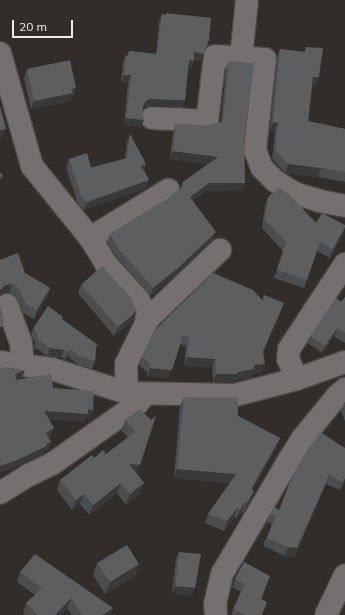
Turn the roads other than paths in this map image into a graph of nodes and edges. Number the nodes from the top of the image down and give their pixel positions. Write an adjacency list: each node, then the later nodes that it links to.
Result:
1 (247, 0): 3 (street)
2 (0, 53): 7 (street)
3 (241, 58): 4 (street); 6 (street)
4 (152, 118)
5 (168, 190): 7 (street)
6 (345, 206)
7 (90, 238): 11 (street)
8 (220, 250): 11 (street)
9 (345, 264): 15 (street)
10 (7, 305): 14 (street)
11 (148, 319): 17 (street)
12 (0, 362): 14 (street)
13 (345, 362): 15 (street)
14 (23, 365): 17 (street)
15 (297, 379): 17 (street)
16 (345, 390): 20 (street)
17 (137, 393): 18 (street)
18 (0, 492)
19 (345, 575): 21 (street)
20 (216, 615)
21 (326, 615)

